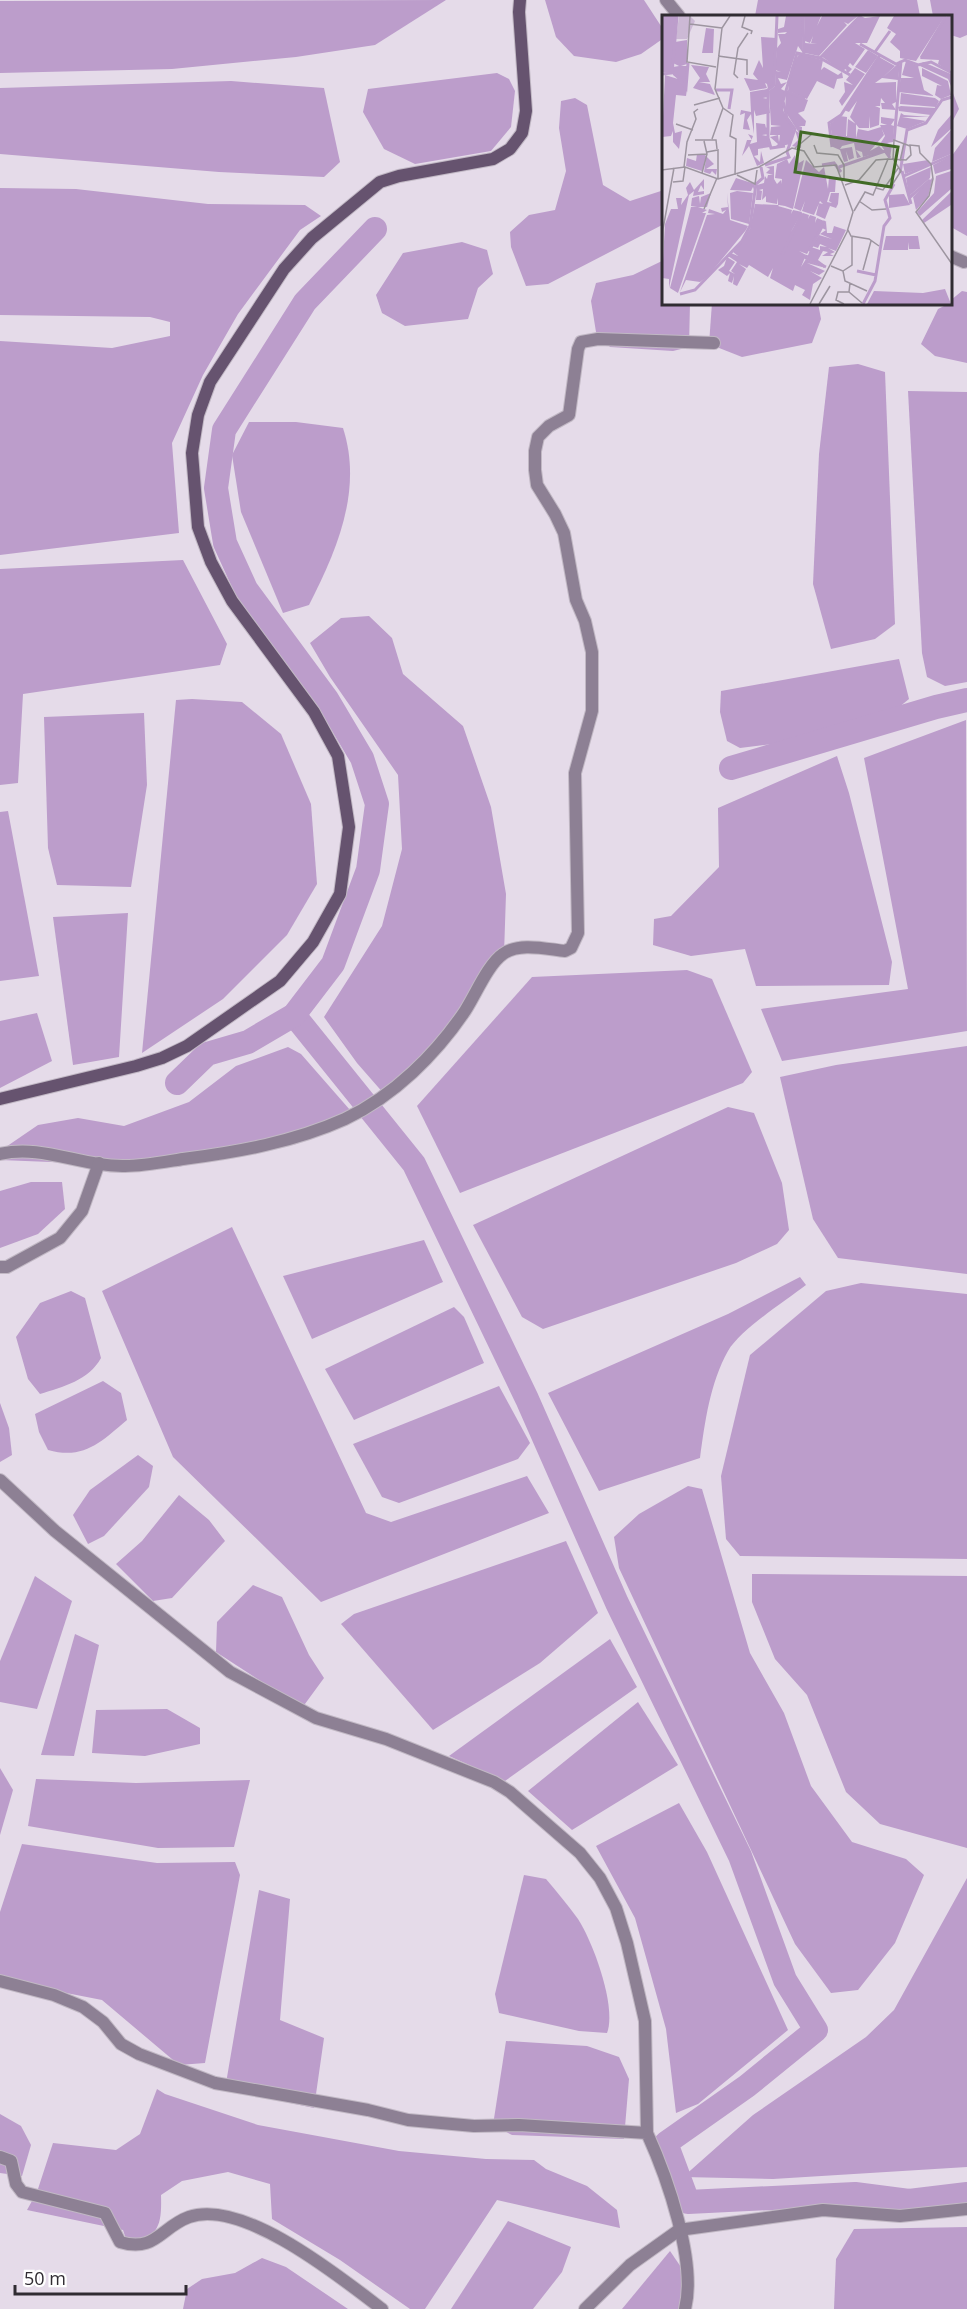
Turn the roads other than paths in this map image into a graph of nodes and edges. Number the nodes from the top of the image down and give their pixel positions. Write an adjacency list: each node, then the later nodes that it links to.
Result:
1 (520, 0): 7 (street)
2 (666, 0): 3 (street)
3 (678, 15)
4 (952, 256): 5 (street)
5 (964, 262)
6 (714, 343): 9 (street)
7 (0, 1099)
8 (0, 1154): 9 (street)
9 (99, 1163): 10 (street)
10 (0, 1268)
11 (0, 1480): 13 (street)
12 (0, 1981): 13 (street)
13 (647, 2133): 16 (street)
14 (0, 2157): 17 (street)
15 (967, 2209): 16 (street)
16 (679, 2230): 18 (street); 19 (street)
17 (382, 2309)
18 (585, 2309)
19 (685, 2309)

